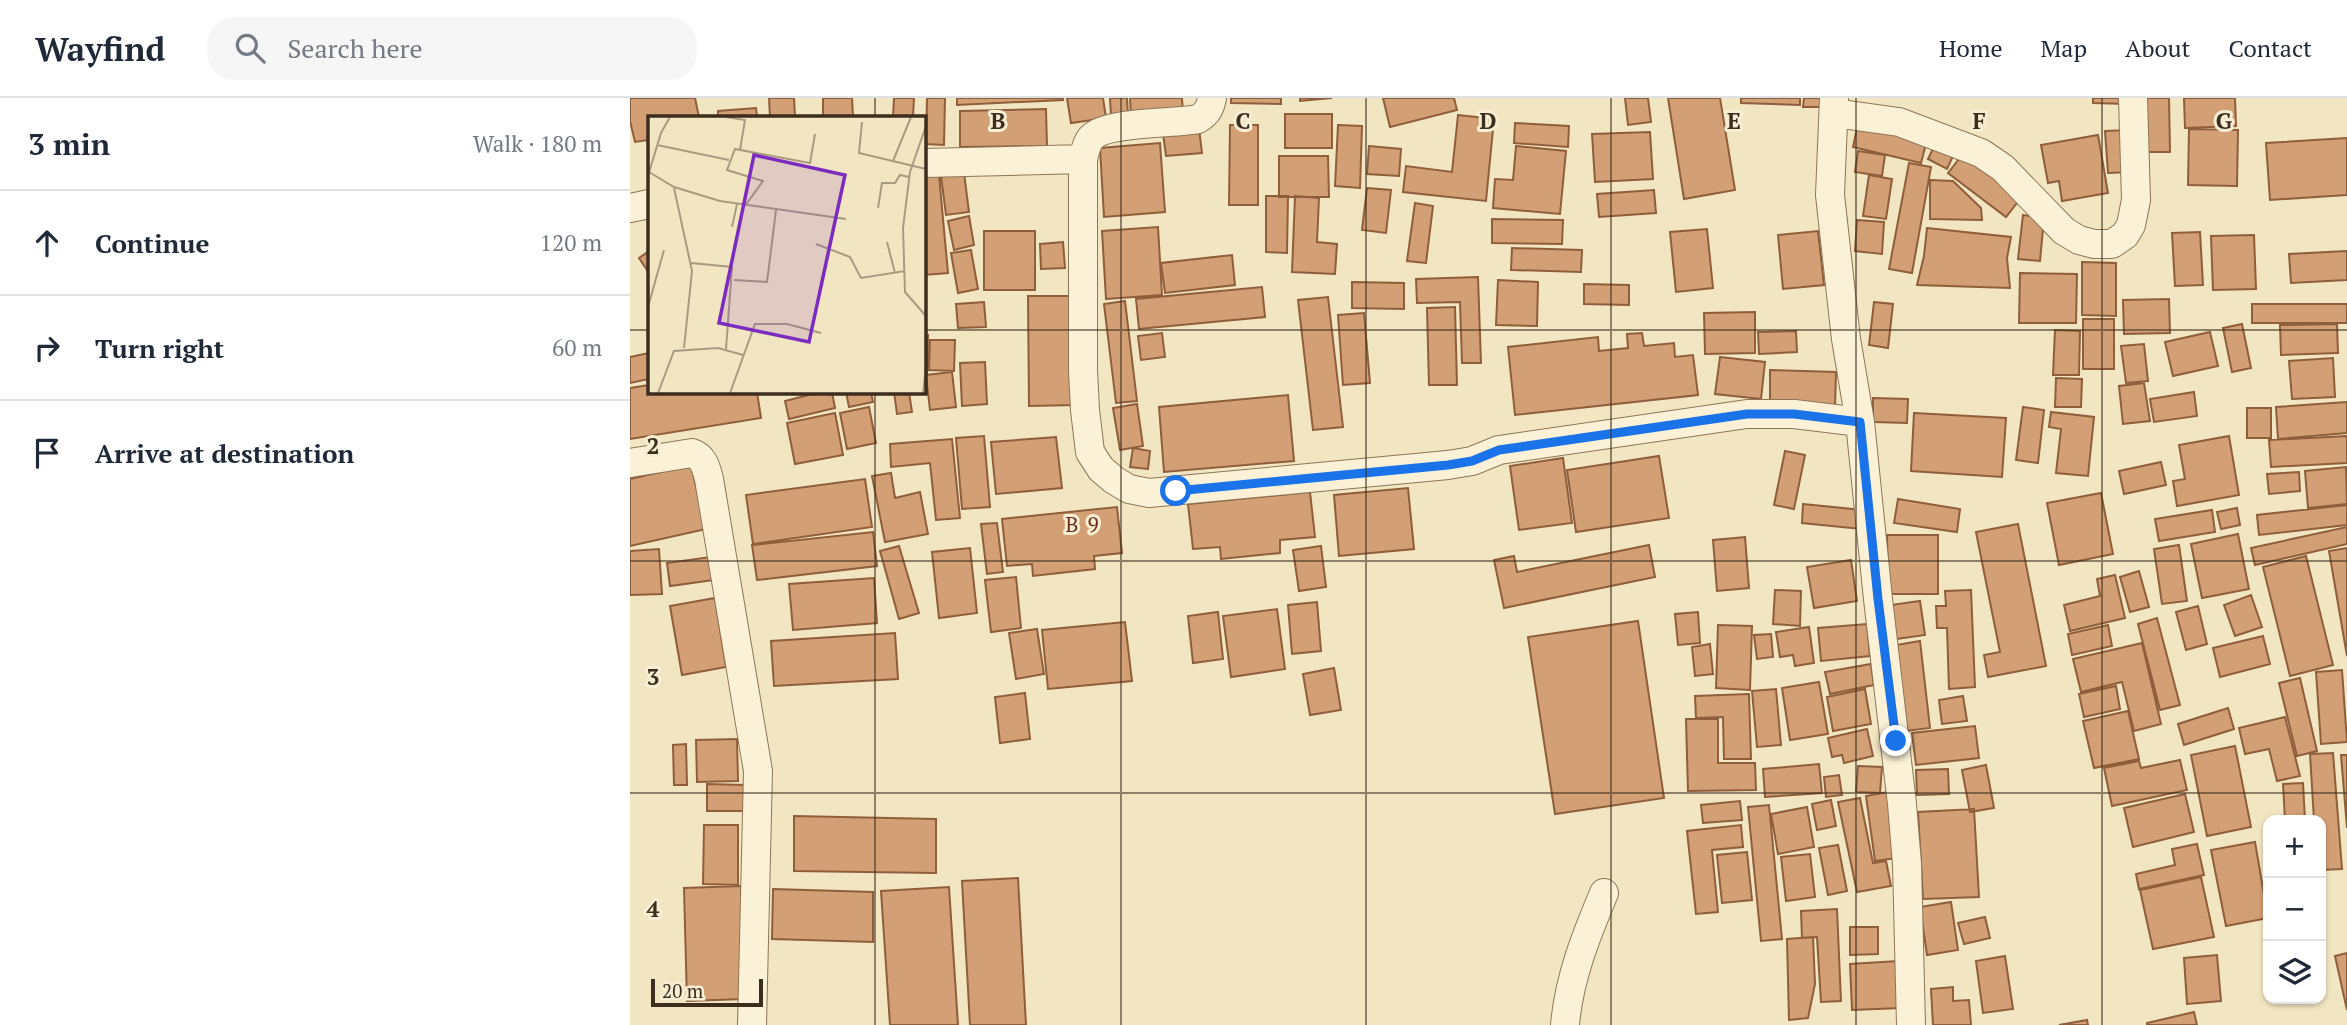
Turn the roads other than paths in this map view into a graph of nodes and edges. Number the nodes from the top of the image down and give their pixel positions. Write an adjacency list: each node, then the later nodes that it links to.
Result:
1 (1212, 98): 4 (street)
2 (2133, 98): 3 (street)
3 (1834, 105): 8 (street)
4 (1083, 159): 5 (street); 8 (street)
5 (926, 163)
6 (648, 204): 7 (street)
7 (630, 208)
8 (1860, 422): 13 (street)
9 (630, 463): 11 (street)
10 (1604, 893): 12 (street)
11 (752, 1025)
12 (1565, 1025)
13 (1912, 1025)

